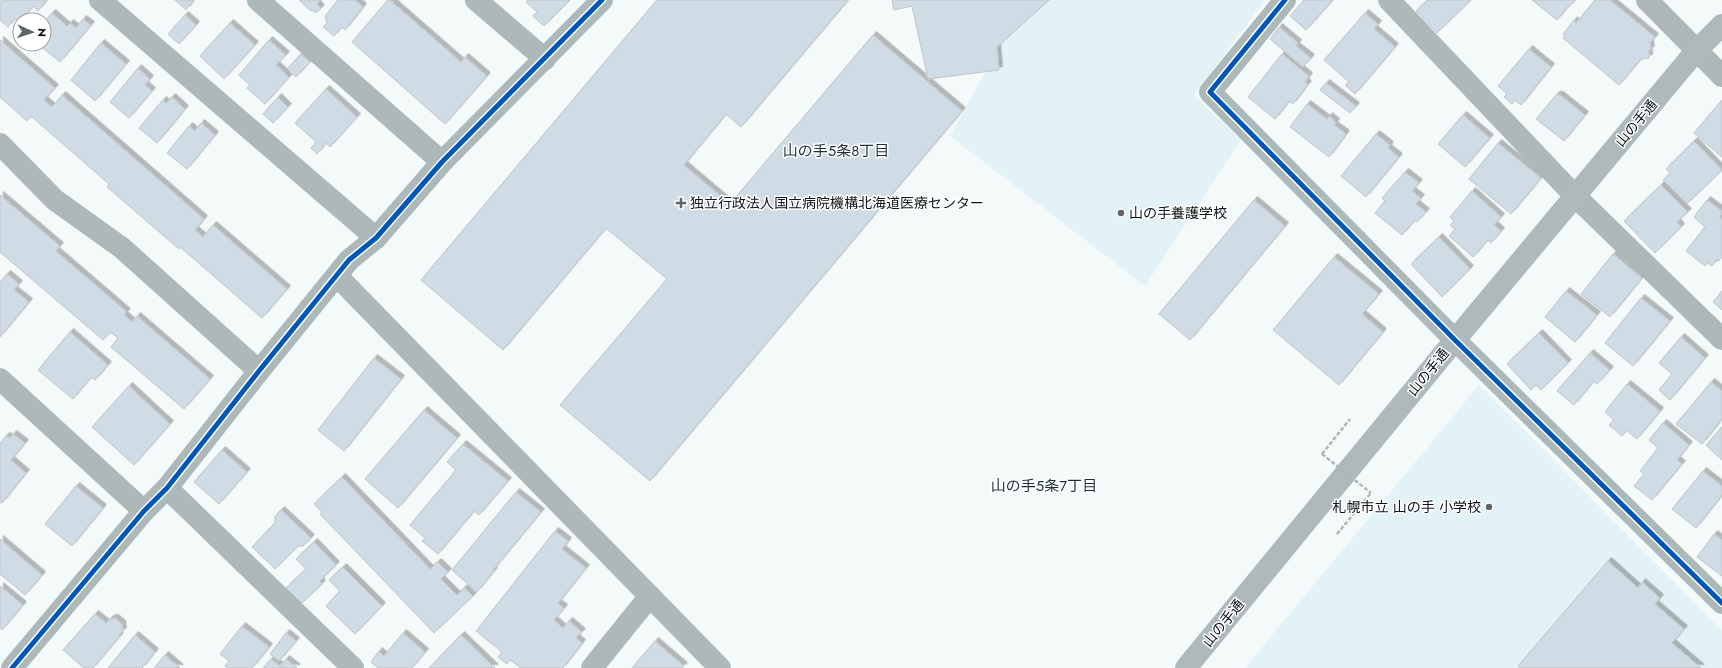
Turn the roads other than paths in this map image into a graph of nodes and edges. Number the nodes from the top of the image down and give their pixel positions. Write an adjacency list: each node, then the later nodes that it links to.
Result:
1 (100, 0): 15 (street)
2 (258, 0): 13 (street)
3 (476, 0): 10 (street)
4 (602, 0): 10 (street)
5 (1285, 0): 18 (street)
6 (1389, 0): 14 (street)
7 (1647, 0): 9 (street)
8 (1722, 25): 9 (main road, 山の手通)
9 (1696, 51): 11 (street); 14 (main road, 山の手通)
10 (545, 59): 13 (street)
11 (1722, 76)
12 (0, 144): 19 (street)
13 (442, 162): 15 (street)
14 (1575, 196): 17 (street); 18 (main road, 山の手通)
15 (376, 238): 16 (street)
16 (337, 276): 19 (street); 23 (street)
17 (1722, 339)
18 (1455, 340): 24 (street); 29 (main road, 山の手通)
19 (259, 371): 21 (street)
20 (0, 379): 22 (street)
21 (167, 488): 22 (street); 26 (street)
22 (144, 511): 25 (street)
23 (650, 596): 27 (street); 28 (street)
24 (1722, 604)
25 (12, 668)
26 (353, 668)
27 (592, 668)
28 (720, 668)
29 (1186, 668)

